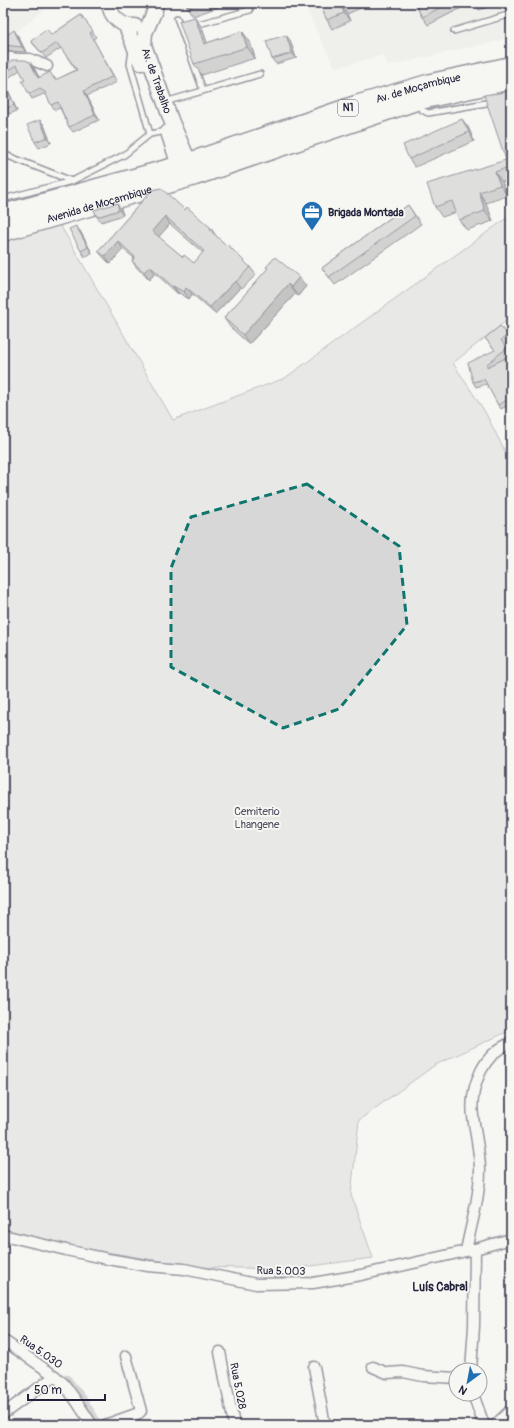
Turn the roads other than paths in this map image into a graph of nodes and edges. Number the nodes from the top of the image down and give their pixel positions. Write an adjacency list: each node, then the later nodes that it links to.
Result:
1 (109, 3): 7 (main road)
2 (156, 3): 5 (main road, Av. de Trabalho)
3 (250, 10): 8 (lane)
4 (511, 14): 9 (lane)
5 (152, 17): 7 (main road); 19 (main road, Av. de Trabalho)
6 (177, 18): 8 (lane)
7 (126, 26): 10 (main road)
8 (182, 29): 16 (lane)
9 (454, 32)
10 (134, 45): 20 (main road); 21 (lane)
11 (3, 57): 12 (street)
12 (47, 66)
13 (511, 66): 23 (highway, Av. de Moçambique / N1)
14 (260, 74): 16 (lane)
15 (511, 80): 18 (highway, Av. de Moçambique / N1)
16 (203, 90): 19 (lane)
17 (498, 100): 18 (lane)
18 (416, 101): 23 (highway, Av. de Moçambique / N1)
19 (164, 102): 23 (main road, Av. de Trabalho)
20 (167, 130): 21 (lane); 23 (main road)
21 (150, 134): 24 (lane)
22 (3, 154): 24 (lane)
23 (186, 171): 26 (highway, Avenida de Moçambique / N1); 27 (highway, Avenida de Moçambique / N1)
24 (72, 181): 25 (lane)
25 (3, 199)
26 (3, 214)
27 (4, 233)
28 (511, 1042): 31 (street)
29 (3, 1235): 31 (street, Rua 5.003)
30 (511, 1239): 31 (street, Rua 5.003)
31 (471, 1250): 35 (street)
32 (3, 1340): 38 (street, Rua 5.030)
33 (220, 1352): 45 (street, Rua 5.028)
34 (126, 1356): 44 (street)
35 (472, 1362)
36 (373, 1366): 39 (street)
37 (314, 1367): 46 (street)
38 (55, 1376): 42 (street); 43 (street, Rua 5.030)
39 (448, 1378)
40 (476, 1402): 47 (street)
41 (511, 1410): 48 (street)
42 (3, 1414)
43 (92, 1425)
44 (106, 1425)
45 (234, 1425)
46 (324, 1425)
47 (484, 1425)
48 (495, 1425)

